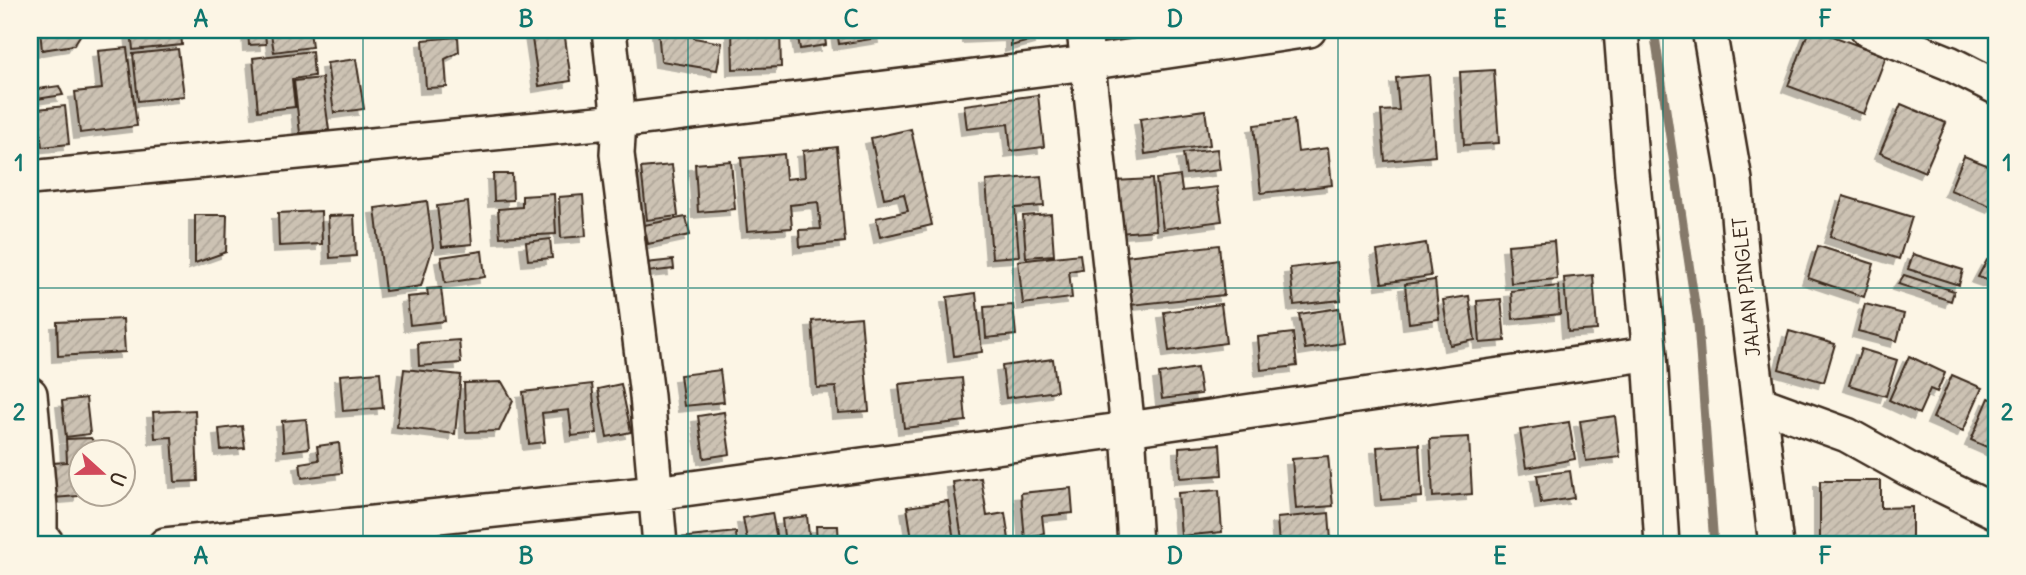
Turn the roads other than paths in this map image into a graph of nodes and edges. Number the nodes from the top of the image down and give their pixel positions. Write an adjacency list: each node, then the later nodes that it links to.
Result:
1 (609, 30): 9 (street)
2 (1084, 30): 7 (street)
3 (1309, 30): 7 (street)
4 (1621, 30): 11 (street)
5 (1709, 30): 13 (street, JALAN PINGLET)
6 (1868, 30): 8 (street)
7 (1087, 63): 9 (street); 14 (street)
8 (1996, 87)
9 (619, 121): 10 (street); 15 (street)
10 (30, 178)
11 (1650, 355): 14 (street); 21 (street)
12 (30, 394): 17 (street)
13 (1759, 403): 16 (street); 22 (street, JALAN PINGLET)
14 (1128, 429): 15 (street); 20 (street)
15 (655, 493): 18 (street); 19 (street)
16 (1996, 512)
17 (48, 545)
18 (165, 545)
19 (660, 545)
20 (1135, 545)
21 (1662, 545)
22 (1776, 545)

